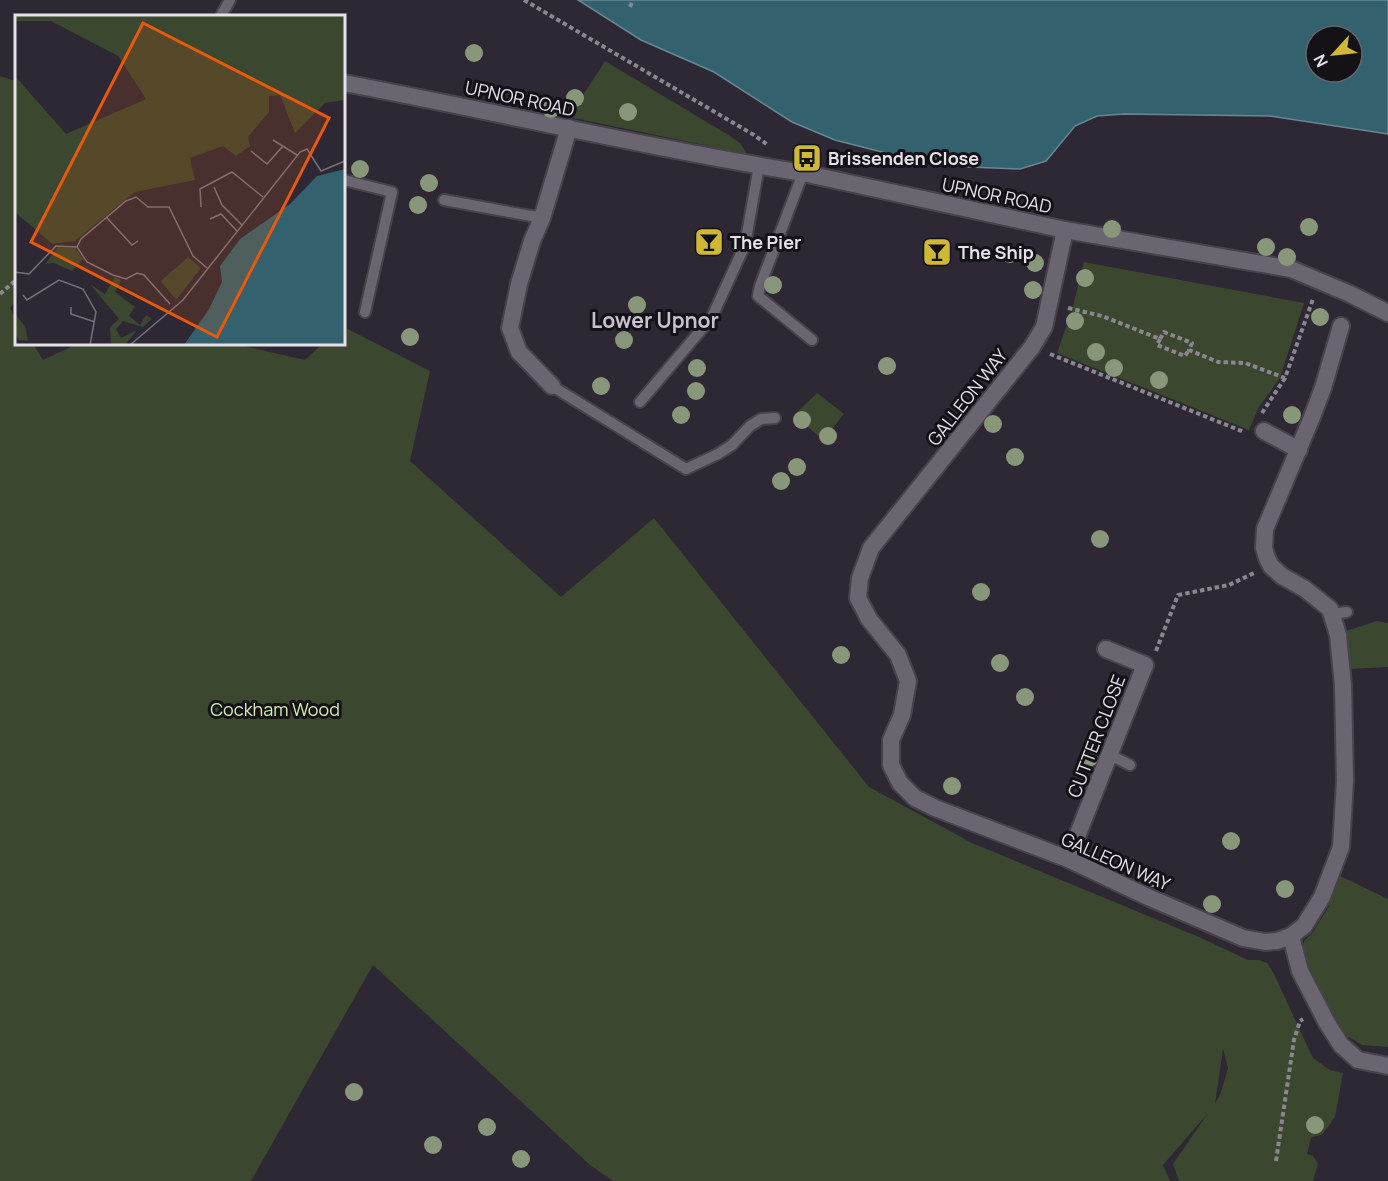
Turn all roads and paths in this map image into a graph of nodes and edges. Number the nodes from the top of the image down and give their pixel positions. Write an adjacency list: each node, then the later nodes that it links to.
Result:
1 (230, 0): 5 (lane)
2 (524, 0): 8 (path)
3 (633, 0): 4 (path)
4 (630, 7)
5 (222, 15)
6 (345, 83): 7 (street, UPNOR ROAD)
7 (569, 128): 9 (street, UPNOR ROAD); 13 (street)
8 (771, 147)
9 (759, 166): 10 (street, UPNOR ROAD); 28 (lane)
10 (803, 173): 14 (street, UPNOR ROAD); 23 (lane)
11 (345, 180): 19 (lane)
12 (444, 200): 13 (lane)
13 (542, 218): 27 (street)
14 (1065, 230): 16 (street, UPNOR ROAD); 18 (street, GALLEON WAY)
15 (15, 281): 17 (path)
16 (1319, 281): 20 (street, UPNOR ROAD); 26 (path)
17 (0, 294)
18 (1050, 303): 22 (path); 24 (street, GALLEON WAY)
19 (365, 312)
20 (1388, 313)
21 (1341, 326): 31 (street)
22 (1160, 339): 25 (path); 25 (path)
23 (812, 340)
24 (1032, 347): 30 (path); 37 (street, GALLEON WAY)
25 (1189, 350): 26 (path)
26 (1285, 378): 30 (path)
27 (552, 386): 29 (lane)
28 (640, 402)
29 (775, 418)
30 (1259, 429): 31 (street)
31 (1299, 450): 32 (street)
32 (1271, 566): 34 (path); 38 (street)
33 (1106, 649): 34 (street, CUTTER CLOSE)
34 (1144, 665): 35 (street, CUTTER CLOSE)
35 (1110, 755): 36 (lane); 37 (street, CUTTER CLOSE)
36 (1130, 765)
37 (1068, 859): 38 (street, GALLEON WAY)
38 (1291, 936): 39 (street)
39 (1318, 1006): 40 (street); 41 (path)
40 (1388, 1066)
41 (1276, 1161)

